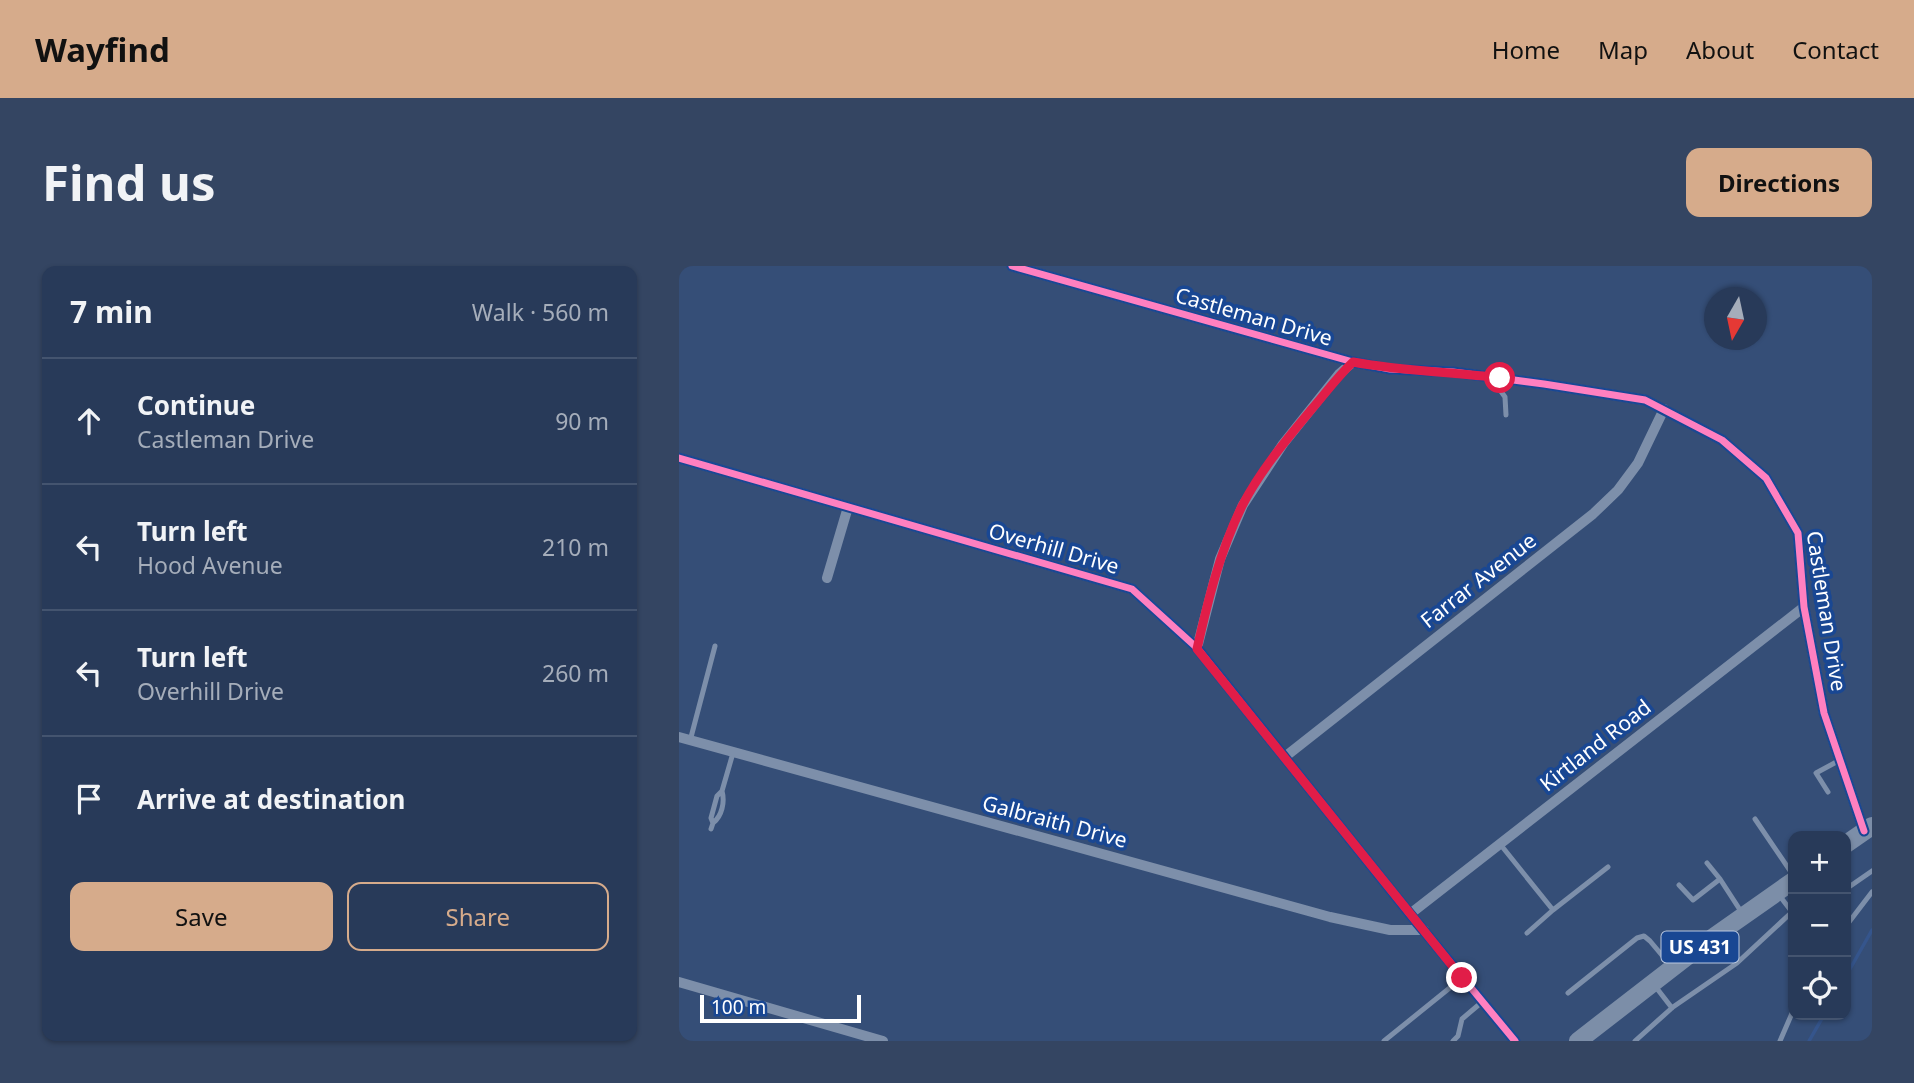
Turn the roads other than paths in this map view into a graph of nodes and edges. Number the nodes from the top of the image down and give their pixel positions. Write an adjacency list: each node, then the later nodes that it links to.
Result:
1 (1012, 266): 2 (street, Castleman Drive)
2 (1353, 362): 3 (street, Castleman Drive); 11 (street)
3 (1500, 378): 4 (street, Castleman Drive); 5 (lane)
4 (1664, 409): 9 (street, Castleman Drive); 14 (street, Farrar Avenue)
5 (1506, 415)
6 (679, 458): 7 (street, Overhill Drive)
7 (848, 507): 8 (street); 11 (street, Overhill Drive)
8 (827, 578)
9 (1804, 607): 15 (street, Castleman Drive); 21 (street, Kirtland Road)
10 (715, 646): 12 (lane)
11 (1197, 649): 14 (street, Overhill Drive)
12 (684, 739): 13 (street, Galbraith Drive)
13 (733, 752): 18 (lane); 38 (street, Galbraith Drive)
14 (1286, 756): 34 (street, Overhill Drive)
15 (1840, 760): 16 (lane); 19 (street, Castleman Drive)
16 (1828, 792)
17 (1755, 819): 24 (lane)
18 (712, 826)
19 (1868, 829): 20 (main road)
20 (1851, 841)
21 (1500, 844): 33 (lane); 34 (street, Kirtland Road)
22 (1707, 863): 26 (lane)
23 (1608, 867): 33 (lane)
24 (1788, 868)
25 (1872, 871): 29 (lane)
26 (1720, 879): 28 (lane); 35 (lane)
27 (1788, 884): 30 (main road, US 431)
28 (1679, 885)
29 (1851, 886)
30 (1777, 892): 32 (lane); 35 (main road, US 431)
31 (1872, 892): 37 (lane)
32 (1788, 906)
33 (1553, 910): 39 (lane)
34 (1410, 914): 38 (street, Overhill Drive)
35 (1744, 916): 40 (main road, US 431)
36 (1788, 916): 46 (lane)
37 (1851, 919)
38 (1424, 930): 41 (street, Overhill Drive)
39 (1527, 933)
40 (1673, 968): 43 (main road, US 431); 44 (lane)
41 (1462, 978): 45 (street, Overhill Drive); 49 (lane)
42 (679, 982): 48 (street)
43 (1653, 983): 46 (lane); 52 (main road, US 431)
44 (1568, 993)
45 (1482, 1002): 50 (lane); 51 (street, Overhill Drive)
46 (1672, 1008): 53 (lane)
47 (1789, 1020): 54 (lane)
48 (883, 1041)
49 (1384, 1041)
50 (1453, 1041)
51 (1515, 1041)
52 (1578, 1041)
53 (1635, 1041)
54 (1780, 1041)

